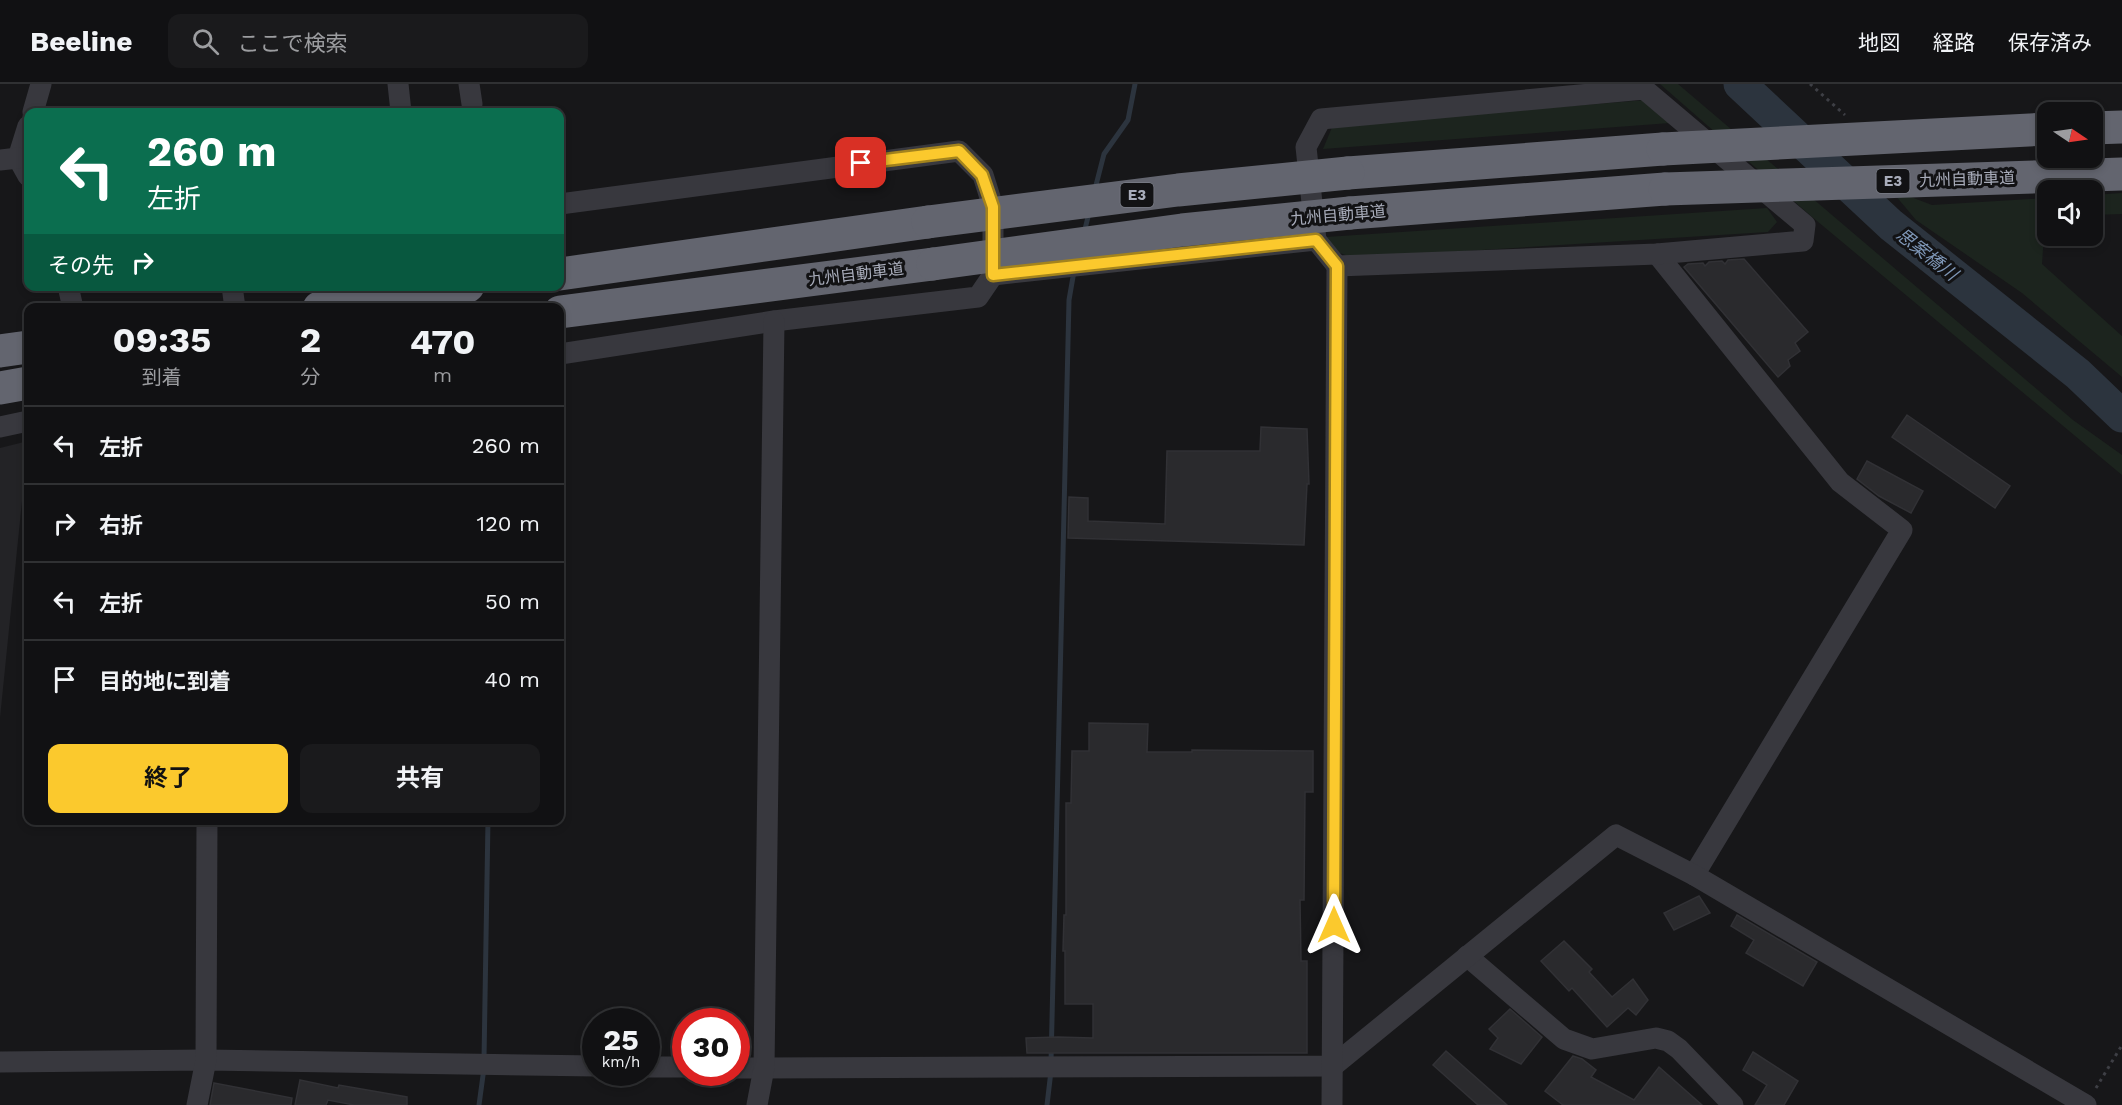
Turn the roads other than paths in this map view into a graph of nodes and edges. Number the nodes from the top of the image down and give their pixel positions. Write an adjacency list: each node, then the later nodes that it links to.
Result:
1 (41, 84): 3 (street)
2 (398, 84): 4 (street)
3 (34, 108)
4 (401, 108)
5 (2122, 127): 6 (highway)
6 (2103, 128)
7 (2037, 130): 15 (highway, E3, bridge)
8 (24, 139): 9 (street)
9 (16, 165)
10 (2122, 174): 19 (highway, 九州自動車道 / E3, bridge)
11 (564, 203): 16 (street)
12 (1316, 240): 13 (street); 14 (street); 16 (street)
13 (1656, 254): 14 (street); 29 (street)
14 (1337, 266): 34 (street)
15 (564, 273)
16 (993, 275): 20 (street)
17 (434, 291): 18 (highway)
18 (352, 303)
19 (564, 311)
20 (774, 321): 23 (street); 36 (street)
21 (24, 347): 22 (highway)
22 (0, 351)
23 (564, 353)
24 (24, 384): 25 (highway)
25 (0, 388)
26 (24, 422): 27 (street)
27 (0, 428)
28 (207, 825): 31 (street)
29 (1694, 875): 30 (street); 41 (street)
30 (1467, 956): 34 (street); 40 (street)
31 (207, 1060): 32 (street); 33 (street); 38 (street)
32 (0, 1062)
33 (582, 1066)
34 (1333, 1066): 36 (street); 37 (street)
35 (750, 1068): 36 (street)
36 (764, 1068): 39 (street)
37 (1334, 1103)
38 (197, 1105)
39 (757, 1105)
40 (1733, 1105)
41 (2085, 1105)

